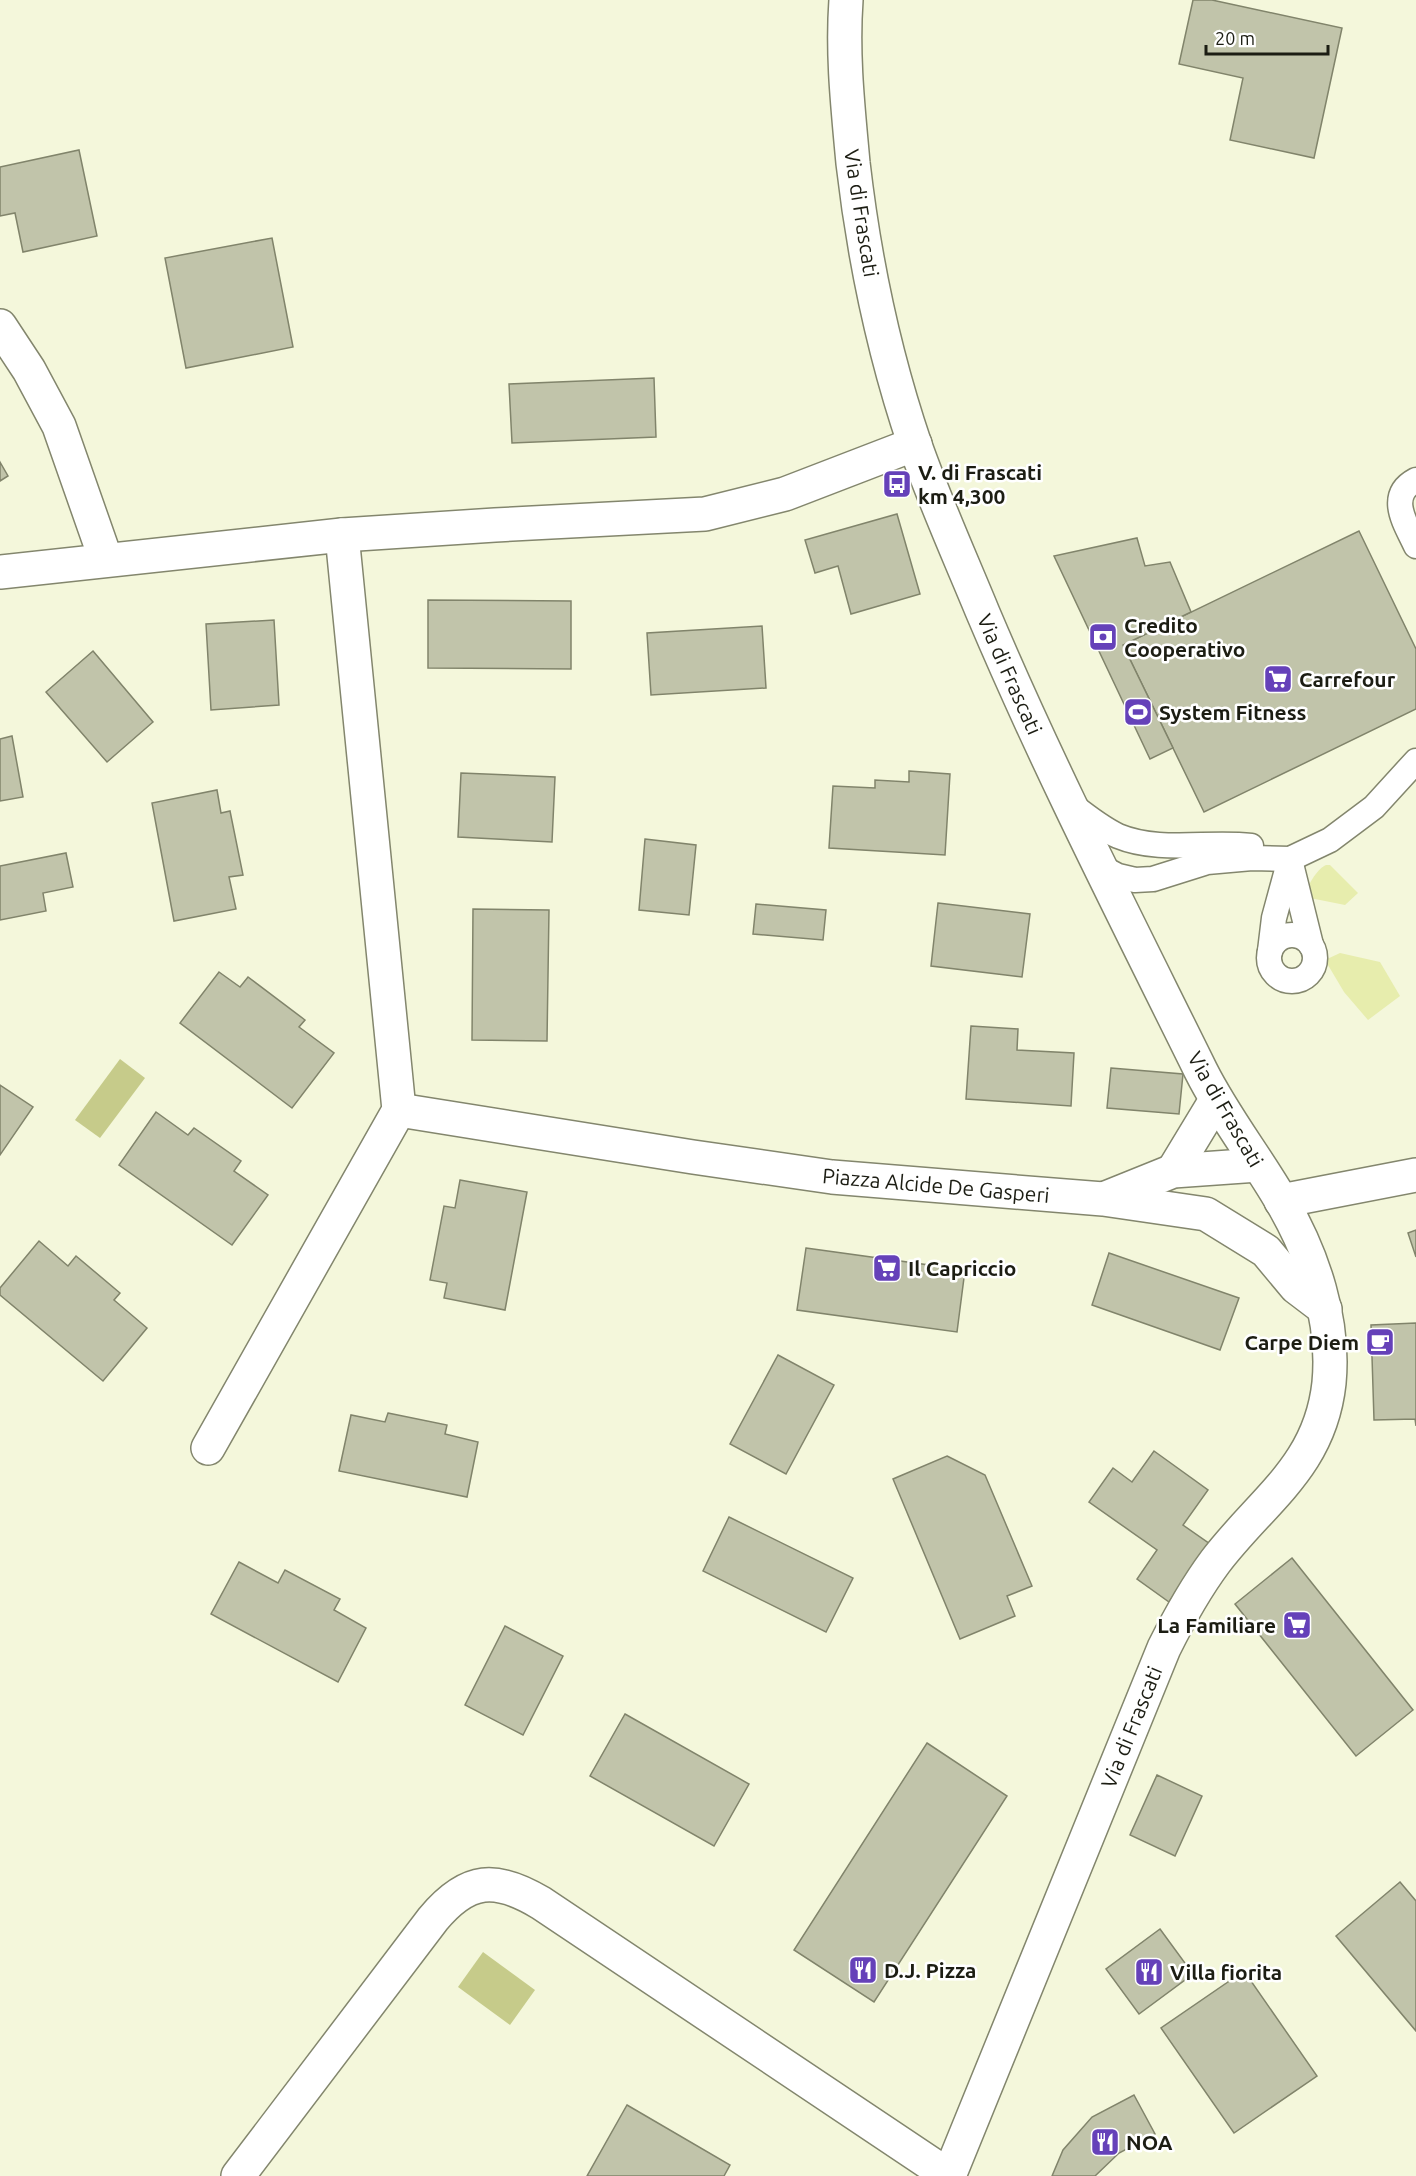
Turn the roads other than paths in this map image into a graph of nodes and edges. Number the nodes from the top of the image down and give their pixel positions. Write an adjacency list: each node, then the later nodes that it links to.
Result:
1 (846, 0): 3 (street, Via di Frascati)
2 (0, 326): 7 (street)
3 (915, 444): 5 (street); 10 (street, Via di Frascati)
4 (1416, 480): 6 (lane)
5 (342, 535): 7 (street); 16 (street)
6 (1416, 546)
7 (106, 560): 8 (street)
8 (0, 572)
9 (1416, 760): 11 (lane)
10 (1069, 803): 11 (lane); 12 (street, Via di Frascati)
11 (1290, 859): 12 (lane); 13 (lane); 14 (lane)
12 (1099, 866): 15 (street, Via di Frascati)
13 (1311, 945): 14 (lane); 14 (lane)
14 (1270, 951)
15 (1216, 1100): 17 (street, Via di Frascati); 18 (street)
16 (399, 1110): 20 (street, Piazza Alcide De Gasperi); 25 (street)
17 (1258, 1165): 18 (street, Piazza Alcide De Gasperi); 21 (street, Via di Frascati)
18 (1173, 1172): 20 (street, Piazza Alcide De Gasperi)
19 (1416, 1175): 21 (street)
20 (1103, 1199): 23 (street, Piazza Alcide De Gasperi)
21 (1281, 1201): 22 (street, Via di Frascati)
22 (1301, 1240): 23 (street); 24 (street, Via di Frascati)
23 (1266, 1251): 24 (street, Piazza Alcide De Gasperi)
24 (1324, 1309): 27 (street, Via di Frascati)
25 (208, 1448)
26 (238, 2176): 27 (street)
27 (949, 2176)

